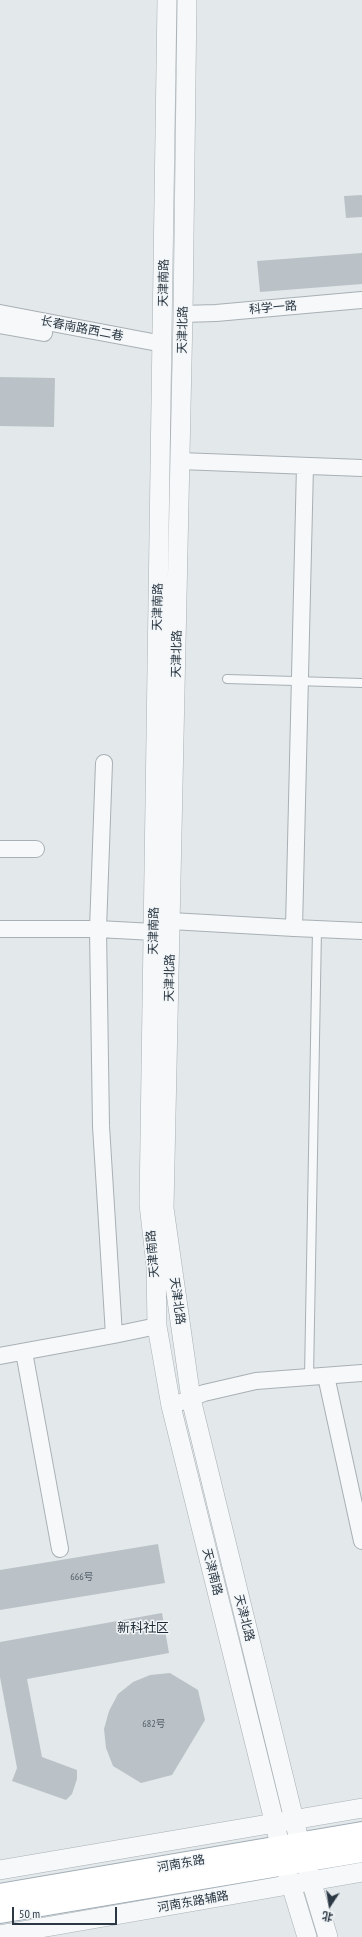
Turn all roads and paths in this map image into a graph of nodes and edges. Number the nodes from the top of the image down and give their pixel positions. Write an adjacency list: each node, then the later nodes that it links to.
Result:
1 (167, 0): 3 (street, 天津南路)
2 (187, 0): 4 (street, 天津北路)
3 (166, 123): 4 (street); 9 (street, 天津南路)
4 (186, 123): 7 (street, 天津北路)
5 (362, 300): 7 (street, 科学一路)
6 (0, 314): 9 (street, 长春南路西二巷)
7 (183, 314): 10 (street, 天津北路)
8 (0, 325): 9 (street, 长春南路西二巷)
9 (163, 349): 14 (street, 天津南路)
10 (180, 461): 11 (street); 13 (street, 天津北路)
11 (305, 466): 12 (street); 16 (street)
12 (362, 468)
13 (179, 508): 14 (street); 21 (street, 天津北路)
14 (159, 509): 27 (street, 天津南路)
15 (227, 679): 16 (lane)
16 (300, 681): 17 (lane); 22 (street)
17 (362, 683)
18 (104, 763): 24 (street)
19 (0, 849): 20 (street)
20 (36, 849)
21 (171, 921): 22 (street); 35 (street, 天津北路)
22 (294, 928): 25 (street)
23 (0, 929): 24 (street)
24 (98, 929): 27 (street); 29 (street)
25 (317, 929): 26 (street); 34 (lane)
26 (362, 931)
27 (154, 932): 28 (street, 天津南路)
28 (157, 1326): 29 (street); 36 (street, 天津南路)
29 (114, 1335): 30 (street)
30 (24, 1352): 31 (street); 38 (street)
31 (0, 1356)
32 (362, 1373): 33 (street)
33 (326, 1376): 34 (street); 37 (street)
34 (309, 1377): 35 (street)
35 (191, 1398): 36 (street); 40 (street, 天津北路)
36 (171, 1406): 41 (street, 天津南路)
37 (362, 1541)
38 (60, 1549)
39 (362, 1808): 40 (street)
40 (294, 1820): 41 (street); 44 (street, 天津北路)
41 (275, 1824): 44 (street, 天津南路); 45 (street)
42 (362, 1833): 44 (main road, 河南东路)
43 (362, 1851): 44 (main road, 河南东路)
44 (296, 1860): 46 (street); 47 (street, 天津北路); 48 (main road, 河南东路); 49 (main road, 河南东路); 52 (street, 天津北路)
45 (0, 1870)
46 (362, 1872)
47 (292, 1886): 50 (street, 河南东路辅路); 51 (street, 天津北路)
48 (0, 1895)
49 (0, 1912)
50 (0, 1935)
51 (307, 1937)
52 (328, 1937)

